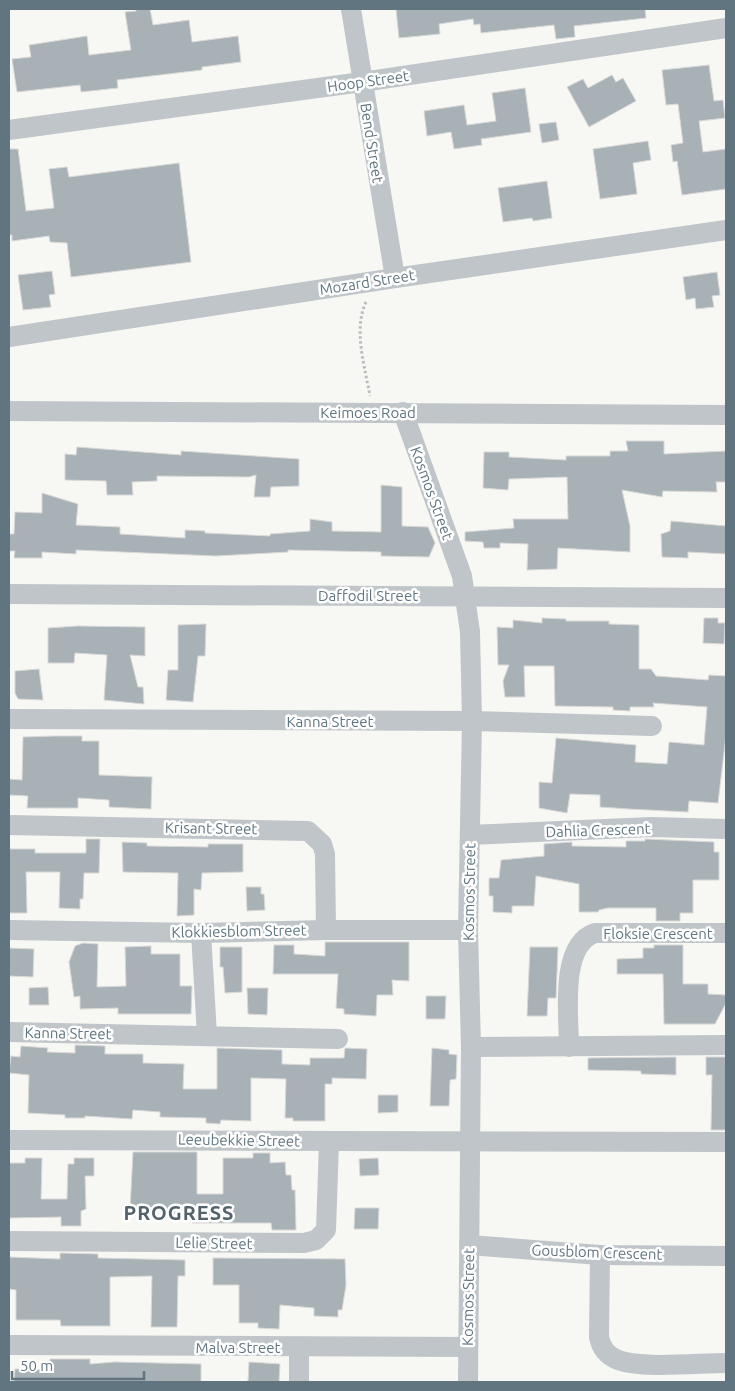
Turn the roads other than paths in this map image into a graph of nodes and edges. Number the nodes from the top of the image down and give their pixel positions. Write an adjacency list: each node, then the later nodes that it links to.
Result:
1 (350, 9): 3 (street, Bend Street)
2 (726, 28): 3 (street, Hoop Street)
3 (362, 82): 4 (street, Hoop Street); 6 (street, Bend Street)
4 (9, 130)
5 (726, 230): 6 (street, Mozard Street)
6 (387, 279): 7 (street, Mozard Street)
7 (9, 337)
8 (9, 411): 9 (street, Keimoes Road)
9 (403, 412): 10 (street, Keimoes Road); 12 (street, Kosmos Street)
10 (726, 415)
11 (9, 594): 12 (street, Daffodil Street)
12 (466, 595): 13 (street, Daffodil Street); 15 (street, Kosmos Street)
13 (726, 598)
14 (9, 719): 15 (street, Kanna Street)
15 (472, 721): 16 (street, Kanna Street); 19 (street, Kosmos Street)
16 (652, 726)
17 (9, 825): 21 (street, Krisant Street)
18 (726, 828): 19 (street, Dahlia Crescent)
19 (470, 834): 22 (street, Kosmos Street)
20 (9, 930): 23 (street, Klokkiesblom Street)
21 (326, 930): 22 (street, Klokkiesblom Street); 23 (street, Klokkiesblom Street)
22 (468, 930): 29 (street, Kosmos Street)
23 (201, 933): 26 (street)
24 (726, 933): 30 (street, Floksie Crescent)
25 (9, 1032): 26 (street, Kanna Street)
26 (207, 1035): 27 (street, Kanna Street)
27 (338, 1039)
28 (726, 1045): 30 (street)
29 (471, 1046): 30 (street); 33 (street, Kosmos Street)
30 (569, 1047)
31 (9, 1140): 32 (street, Leeubekkie Street)
32 (329, 1142): 33 (street, Leeubekkie Street); 35 (street, Lelie Street)
33 (470, 1142): 34 (street); 36 (street, Kosmos Street)
34 (726, 1142)
35 (9, 1241)
36 (469, 1246): 37 (street, Gousblom Crescent); 41 (street, Kosmos Street)
37 (600, 1254): 38 (street, Gousblom Crescent); 42 (street)
38 (726, 1256)
39 (9, 1345): 40 (street, Malva Street)
40 (299, 1347): 41 (street, Malva Street); 43 (street)
41 (467, 1348): 44 (street, Kosmos Street)
42 (726, 1363)
43 (299, 1382)
44 (468, 1382)

